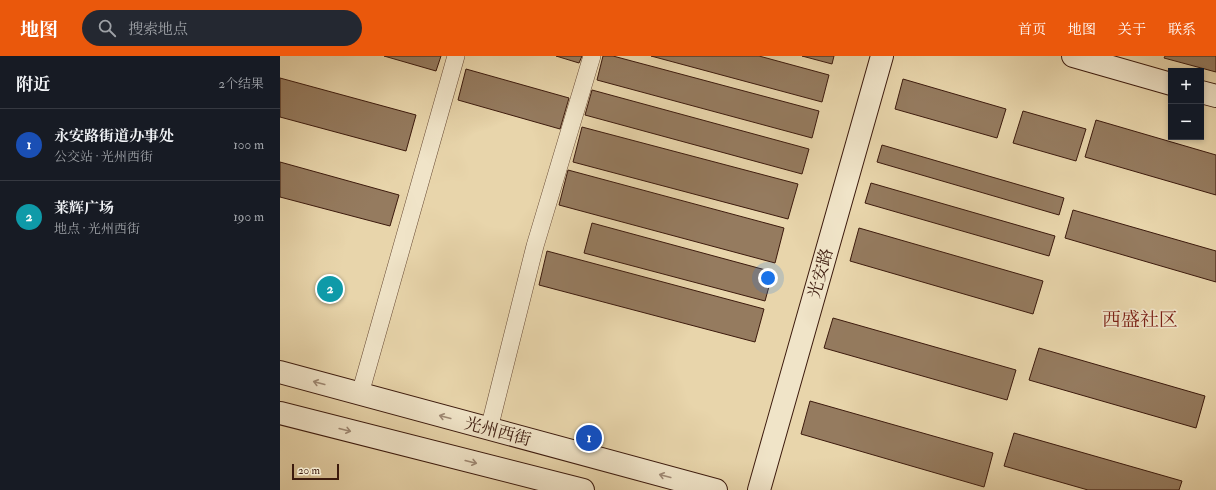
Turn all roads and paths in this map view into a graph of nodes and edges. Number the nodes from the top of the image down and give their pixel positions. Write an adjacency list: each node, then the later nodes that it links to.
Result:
1 (456, 56): 9 (street)
2 (592, 56): 11 (street)
3 (882, 56): 14 (main road, 光安路)
4 (1073, 56): 5 (main road)
5 (1168, 83)
6 (1204, 93): 7 (main road)
7 (1216, 96)
8 (280, 372): 9 (main road, 光州西街, one-way to 8)
9 (360, 394): 11 (main road, 光州西街, one-way to 9)
10 (280, 413): 12 (main road, one-way to 12)
11 (489, 429): 13 (main road, 光州西街, one-way to 11)
12 (583, 490)
13 (716, 490)
14 (759, 490)

